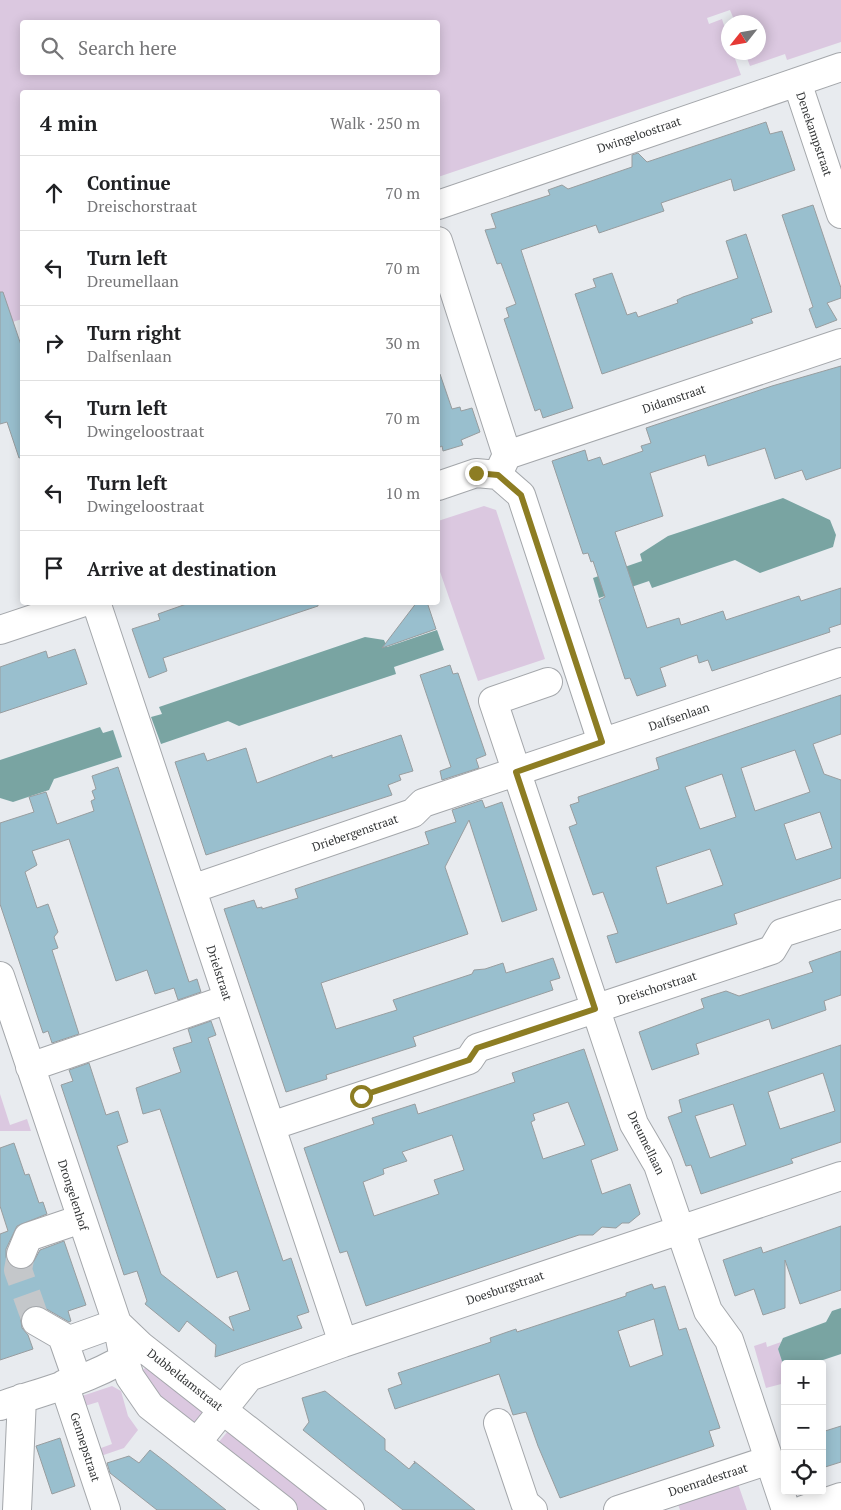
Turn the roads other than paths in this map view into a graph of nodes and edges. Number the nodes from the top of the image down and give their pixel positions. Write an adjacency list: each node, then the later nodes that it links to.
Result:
1 (841, 67): 2 (street, Dwingeloostraat)
2 (796, 82): 3 (street, Dwingeloostraat); 4 (street, Denekampstraat)
3 (440, 204)
4 (841, 214)
5 (440, 249): 7 (street)
6 (841, 343): 7 (street, Didamstraat)
7 (494, 468): 8 (street, Didamstraat); 14 (street)
8 (440, 485)
9 (75, 605): 11 (street)
10 (97, 605): 16 (street, Drielstraat)
11 (0, 630)
12 (841, 662): 14 (street, Dalfsenlaan)
13 (548, 682): 15 (street, Dreumellaan)
14 (602, 742): 15 (street, Dalfsenlaan)
15 (516, 772): 16 (street, Driebergenstraat); 20 (street, Dreumellaan)
16 (192, 889): 19 (street, Drielstraat)
17 (841, 914): 20 (street, Dreischorstraat)
18 (0, 976): 21 (street, Drongelenhof)
19 (228, 999): 21 (street); 22 (street, Drielstraat)
20 (595, 1009): 22 (street, Dreischorstraat); 25 (street, Dreumellaan)
21 (30, 1067): 24 (street, Drongelenhof)
22 (271, 1126): 30 (street, Drielstraat)
23 (841, 1176): 25 (street, Doesburgstraat)
24 (81, 1219): 26 (street); 28 (street, Drongelenhof)
25 (680, 1228): 30 (street, Doesburgstraat); 37 (street, Dreumellaan)
26 (21, 1254)
27 (36, 1321): 29 (street)
28 (117, 1323): 29 (street); 31 (street, Drongelenhof)
29 (64, 1342): 32 (street, Gennepstraat)
30 (343, 1343): 34 (street, Doesburgstraat)
31 (132, 1353): 32 (street); 34 (street, Dubbeldamstraat); 36 (street)
32 (71, 1381): 33 (street); 40 (street, Gennepstraat)
33 (11, 1402): 39 (street)
34 (223, 1410): 36 (street, Doesburgstraat); 42 (street, Dubbeldamstraat)
35 (498, 1423): 43 (street)
36 (198, 1441): 41 (street)
37 (769, 1460): 44 (street, Doenradestraat); 45 (street, Dreumellaan)
38 (841, 1497): 46 (street)
39 (17, 1510)
40 (106, 1510)
41 (283, 1510)
42 (350, 1510)
43 (534, 1510)
44 (618, 1510)
45 (786, 1510)
46 (803, 1510)

